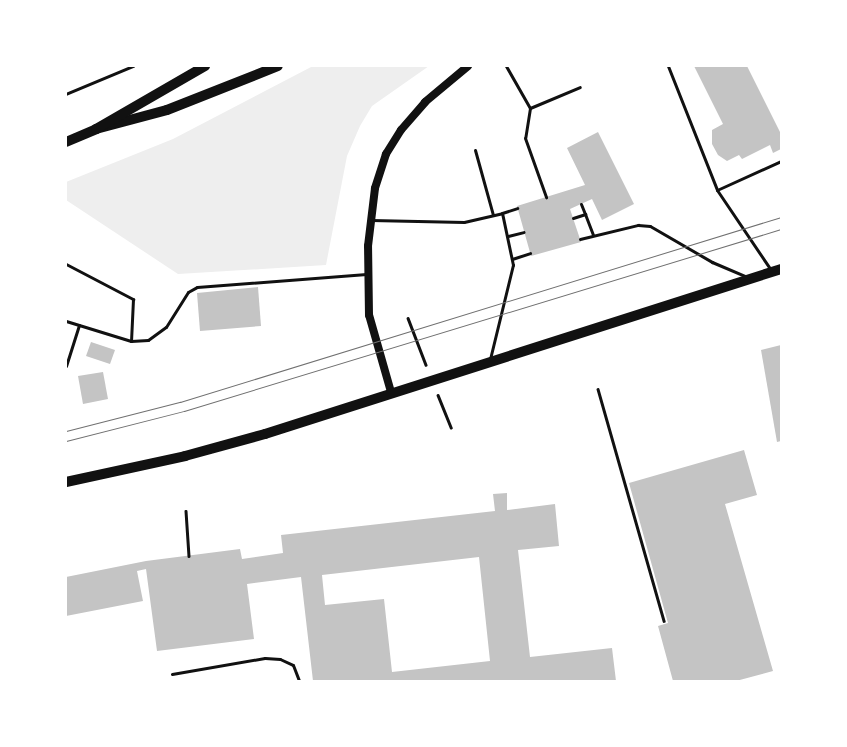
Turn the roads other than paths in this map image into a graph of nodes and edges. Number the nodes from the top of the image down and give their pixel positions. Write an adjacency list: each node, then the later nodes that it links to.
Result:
1 (205, 66): 8 (main road)
2 (278, 66): 8 (main road)
3 (468, 66): 20 (main road)
4 (506, 66): 7 (lane)
5 (668, 66): 12 (lane)
6 (580, 87): 7 (lane)
7 (530, 108): 13 (lane)
8 (96, 129): 9 (main road)
9 (66, 142)
10 (475, 150): 18 (lane)
11 (781, 161): 12 (lane)
12 (717, 190): 28 (lane)
13 (546, 197)
14 (581, 204): 17 (lane)
15 (517, 208): 16 (lane)
16 (502, 213): 18 (lane); 23 (lane)
17 (585, 214): 19 (lane); 22 (lane)
18 (492, 215): 20 (lane)
19 (573, 218)
20 (370, 220): 29 (main road)
21 (524, 232): 23 (lane)
22 (593, 235): 24 (lane); 30 (lane)
23 (508, 236): 26 (lane)
24 (580, 239)
25 (530, 253): 26 (lane)
26 (512, 259): 34 (lane)
27 (66, 264): 33 (lane)
28 (777, 270): 30 (main road)
29 (367, 274): 33 (lane); 36 (main road)
30 (751, 278): 34 (main road)
31 (66, 321): 32 (lane)
32 (79, 325): 33 (lane); 35 (lane)
33 (131, 340)
34 (490, 361): 36 (main road)
35 (66, 366)
36 (391, 392): 37 (main road)
37 (66, 482)
38 (172, 674): 39 (lane)
39 (299, 681)

